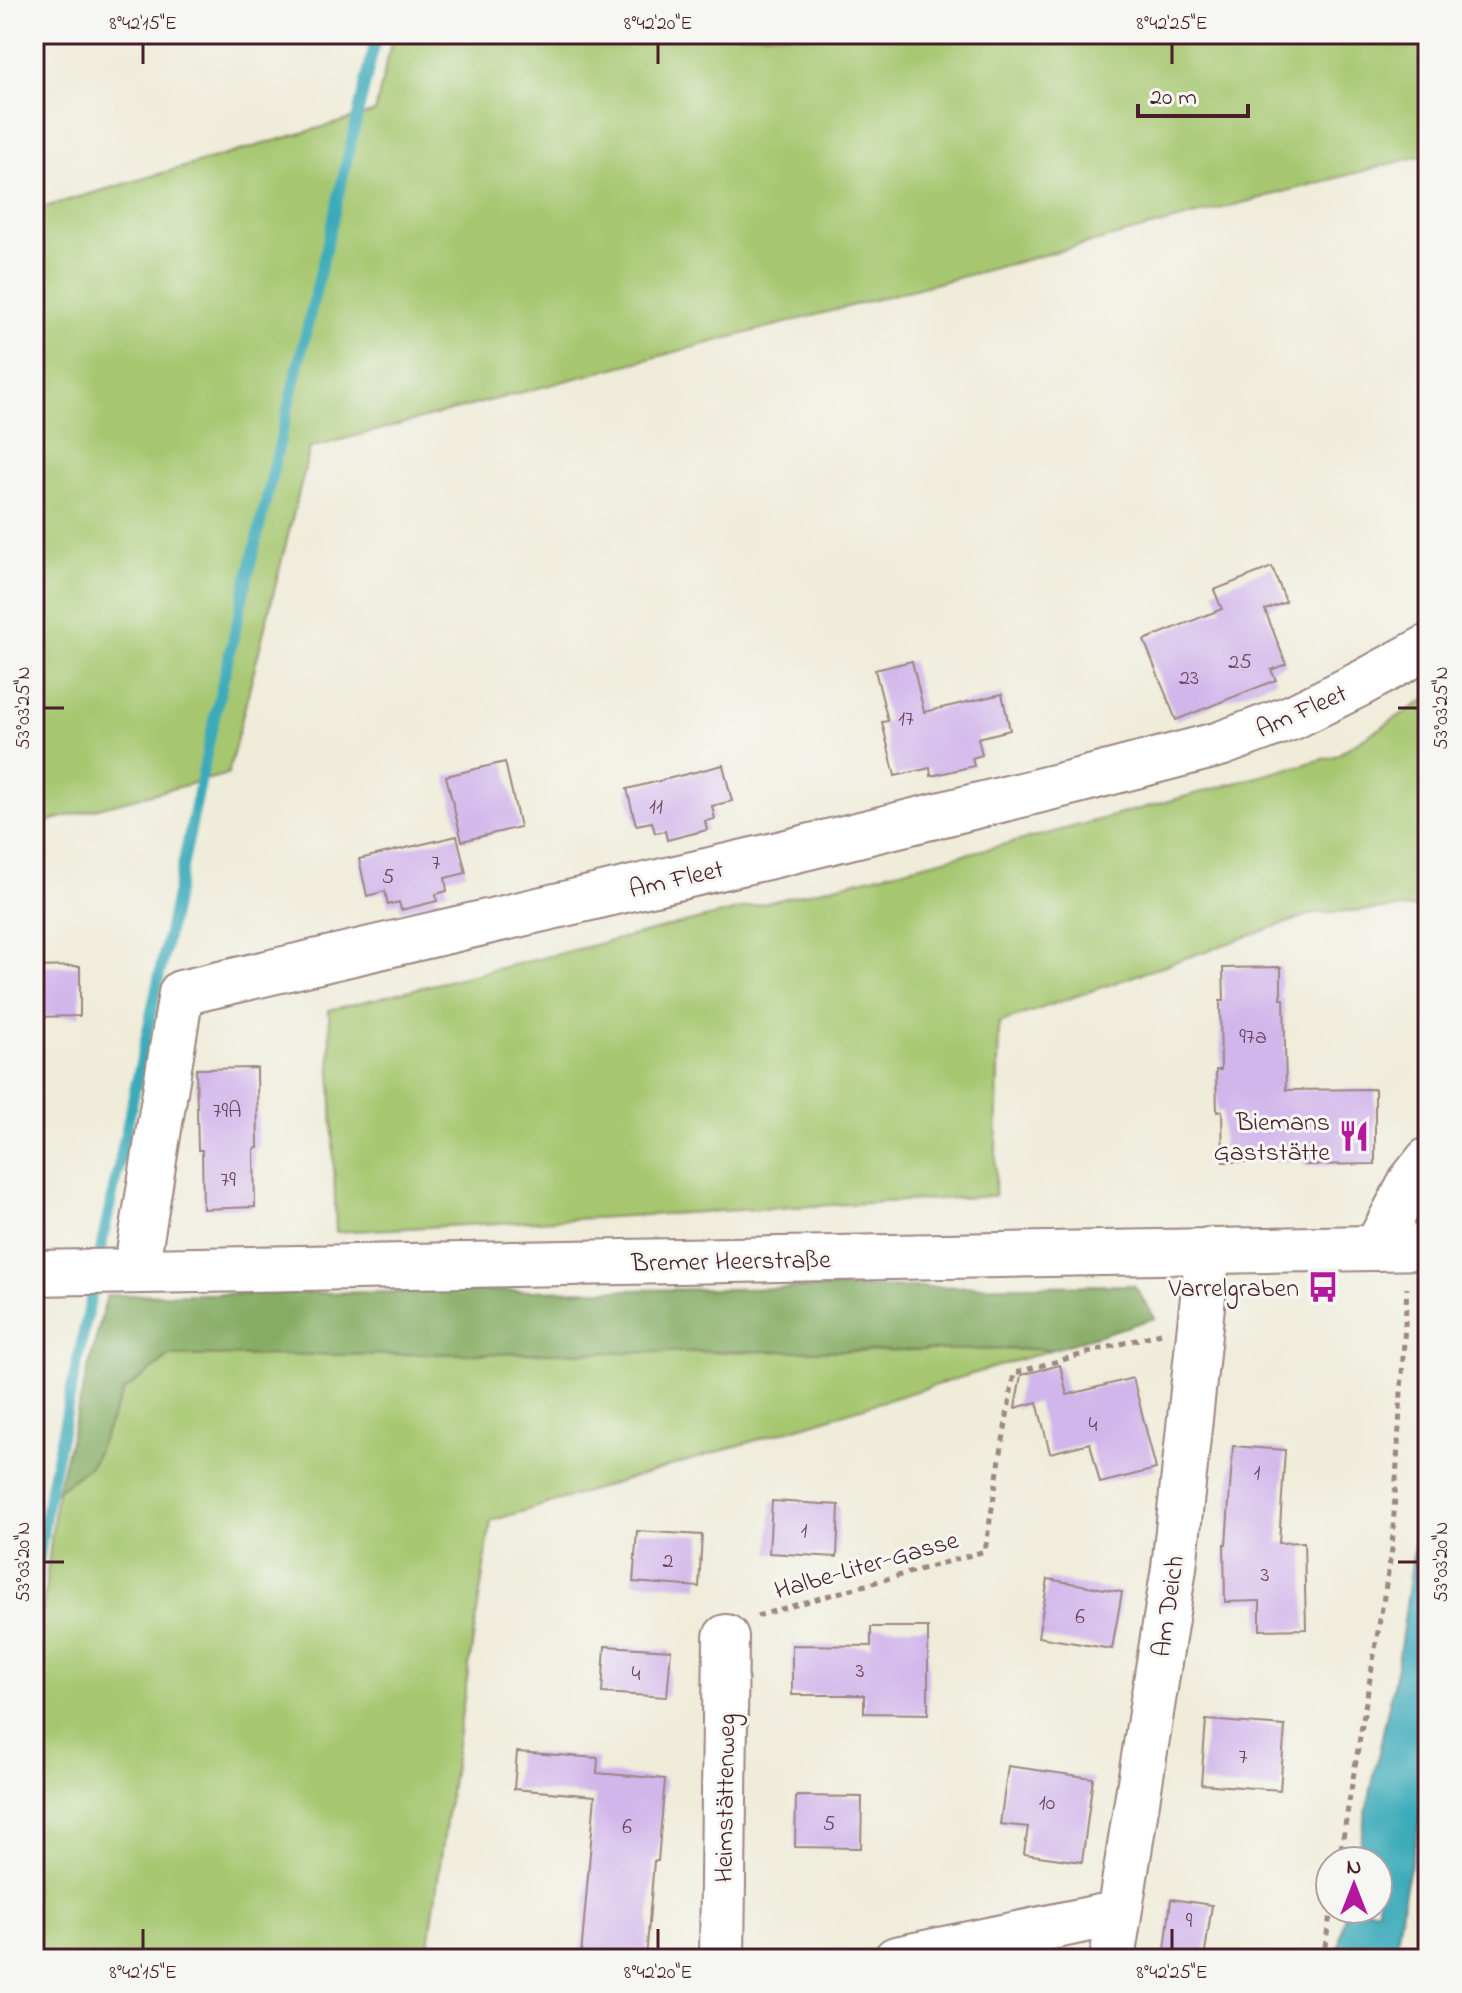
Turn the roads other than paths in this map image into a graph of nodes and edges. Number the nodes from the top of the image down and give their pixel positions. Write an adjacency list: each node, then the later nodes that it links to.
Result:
1 (1428, 647): 5 (street, Am Fleet)
2 (1428, 1160): 3 (street)
3 (1404, 1247): 4 (street, Bremer Heerstraße)
4 (1208, 1250): 5 (street, Bremer Heerstraße); 8 (street, Am Deich)
5 (130, 1271): 6 (street, Bremer Heerstraße)
6 (52, 1272)
7 (726, 1637): 9 (street, Heimstättenweg)
8 (1119, 1913): 10 (street); 11 (street, Am Deich)
9 (722, 1959)
10 (896, 1959)
11 (1112, 1959)

